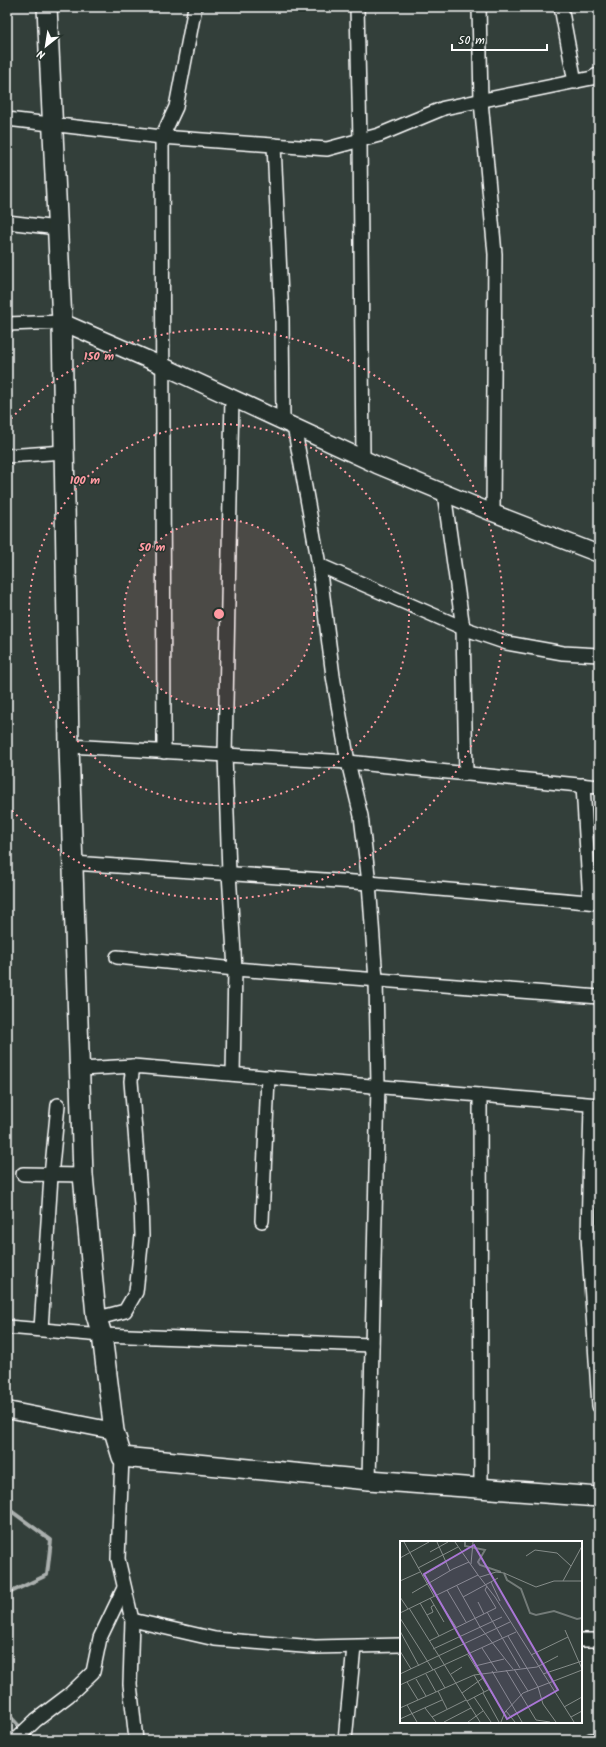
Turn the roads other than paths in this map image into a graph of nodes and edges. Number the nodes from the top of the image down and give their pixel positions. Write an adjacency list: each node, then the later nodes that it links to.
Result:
1 (47, 7): 10 (main road)
2 (195, 7): 11 (street)
3 (357, 7): 12 (street)
4 (479, 7): 8 (street)
5 (561, 7): 7 (street)
6 (599, 74): 7 (street)
7 (575, 82): 8 (street)
8 (481, 101): 12 (street); 25 (street)
9 (7, 119): 10 (street)
10 (54, 125): 11 (street); 15 (main road)
11 (162, 137): 13 (street); 18 (street)
12 (360, 140): 13 (street); 23 (street)
13 (274, 145): 20 (street)
14 (7, 222): 15 (street)
15 (57, 228): 16 (main road)
16 (62, 322): 17 (street); 18 (street); 21 (main road)
17 (7, 324)
18 (163, 366): 19 (street); 31 (street)
19 (232, 397): 20 (street); 32 (street)
20 (288, 423): 23 (street); 27 (street)
21 (64, 452): 22 (street); 30 (main road)
22 (7, 456)
23 (362, 458): 24 (street)
24 (444, 493): 25 (street); 28 (street)
25 (493, 514): 26 (street)
26 (599, 554)
27 (319, 565): 28 (street); 33 (street)
28 (463, 628): 29 (street); 34 (street)
29 (599, 654)
30 (70, 746): 31 (street); 37 (main road)
31 (164, 752): 32 (street)
32 (225, 755): 33 (street); 38 (street)
33 (348, 762): 34 (street); 39 (street)
34 (466, 774): 35 (street)
35 (583, 785): 36 (street); 40 (street)
36 (599, 787)
37 (73, 863): 38 (street); 46 (main road)
38 (229, 873): 39 (street); 42 (street)
39 (369, 883): 40 (street); 43 (street)
40 (594, 902)
41 (117, 957): 42 (street)
42 (236, 969): 43 (street); 47 (street)
43 (376, 980): 44 (street); 49 (street)
44 (599, 997)
45 (133, 1066): 46 (street); 47 (street); 57 (street)
46 (81, 1069): 54 (main road)
47 (233, 1074): 48 (street)
48 (268, 1077): 49 (street); 56 (street)
49 (378, 1085): 50 (street); 61 (street)
50 (480, 1095): 52 (street); 67 (street)
51 (58, 1105): 55 (street)
52 (595, 1105): 62 (street)
53 (23, 1174): 55 (street)
54 (83, 1175): 55 (street); 57 (main road)
55 (51, 1176): 59 (street)
56 (262, 1220)
57 (96, 1315): 60 (main road)
58 (7, 1327): 59 (street)
59 (41, 1329): 60 (street)
60 (102, 1335): 61 (street); 64 (main road)
61 (372, 1345): 66 (street)
62 (599, 1406)
63 (7, 1410): 64 (street)
64 (114, 1431): 65 (main road)
65 (122, 1457): 66 (main road); 69 (street)
66 (369, 1480): 67 (main road)
67 (481, 1488): 68 (main road)
68 (599, 1497)
69 (124, 1588): 70 (street); 75 (street)
70 (132, 1620): 74 (street); 76 (street)
71 (582, 1640): 72 (street)
72 (599, 1640)
73 (400, 1645): 74 (street)
74 (354, 1647): 77 (street)
75 (14, 1740)
76 (136, 1740)
77 (345, 1740)
78 (591, 1740): 79 (street)
79 (599, 1740)

